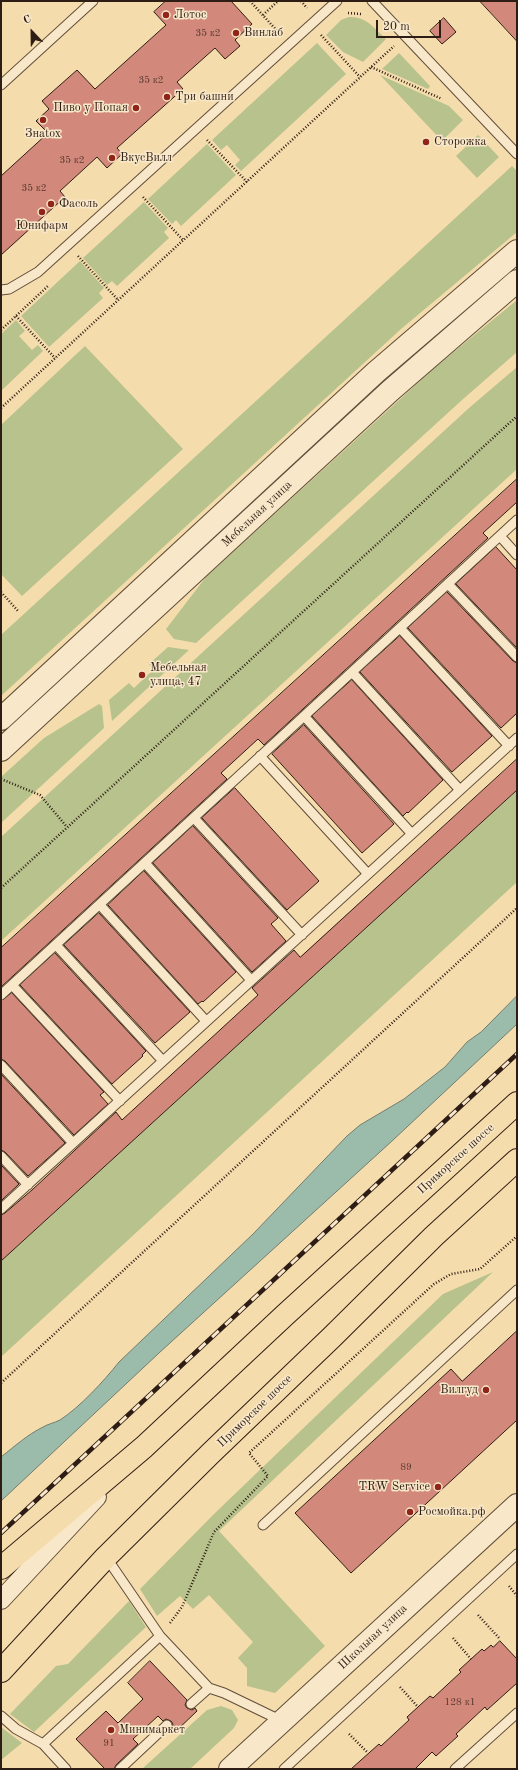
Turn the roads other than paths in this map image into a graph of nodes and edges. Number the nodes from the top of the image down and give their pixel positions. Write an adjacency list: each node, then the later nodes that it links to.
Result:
1 (93, 1): 4 (lane)
2 (337, 1): 8 (lane)
3 (372, 1): 5 (lane)
4 (1, 85)
5 (517, 154)
6 (517, 251): 17 (street, Мебельная улица)
7 (517, 281): 20 (street, Мебельная улица)
8 (1, 290)
9 (517, 520): 10 (lane)
10 (500, 536): 11 (lane); 12 (lane)
11 (517, 555)
12 (448, 584): 13 (lane); 14 (lane)
13 (400, 628): 15 (lane); 19 (lane)
14 (517, 657)
15 (352, 672): 16 (lane); 22 (lane)
16 (304, 716): 21 (lane); 24 (lane)
17 (1, 720)
18 (517, 738): 19 (lane)
19 (509, 746): 22 (lane)
20 (1, 750)
21 (260, 756): 23 (lane); 26 (lane)
22 (460, 790): 24 (lane)
23 (194, 818): 25 (lane); 28 (lane)
24 (412, 834): 26 (lane)
25 (145, 863): 27 (lane); 30 (lane)
26 (368, 874): 28 (lane)
27 (100, 905): 29 (lane); 33 (lane)
28 (302, 935): 30 (lane)
29 (56, 944): 31 (lane); 34 (lane)
30 (251, 980): 33 (lane)
31 (12, 985): 32 (lane); 36 (lane)
32 (1, 995)
33 (206, 1021): 34 (lane)
34 (164, 1061): 36 (lane)
35 (1, 1065): 38 (lane)
36 (120, 1101): 38 (lane)
37 (517, 1103): 44 (main road, Приморское шоссе)
38 (73, 1143): 41 (lane)
39 (1, 1156): 41 (lane)
40 (517, 1160): 48 (main road, Приморское шоссе)
41 (28, 1185): 42 (lane)
42 (1, 1209)
43 (517, 1290): 46 (lane)
44 (144, 1447): 49 (main road, Приморское шоссе); 50 (street)
45 (517, 1505): 57 (street, Школьная улица)
46 (263, 1525)
47 (517, 1554): 63 (lane)
48 (106, 1557): 51 (lane); 52 (main road, Приморское шоссе)
49 (1, 1568)
50 (1, 1600)
51 (160, 1636): 53 (lane); 59 (lane)
52 (1, 1671)
53 (209, 1688): 54 (lane); 57 (lane)
54 (191, 1704)
55 (517, 1713): 64 (lane)
56 (1, 1716): 59 (lane)
57 (282, 1722): 62 (street, Школьная улица)
58 (167, 1725): 61 (lane)
59 (43, 1744): 60 (lane)
60 (66, 1769)
61 (120, 1769)
62 (230, 1769)
63 (284, 1769)
64 (456, 1769)

